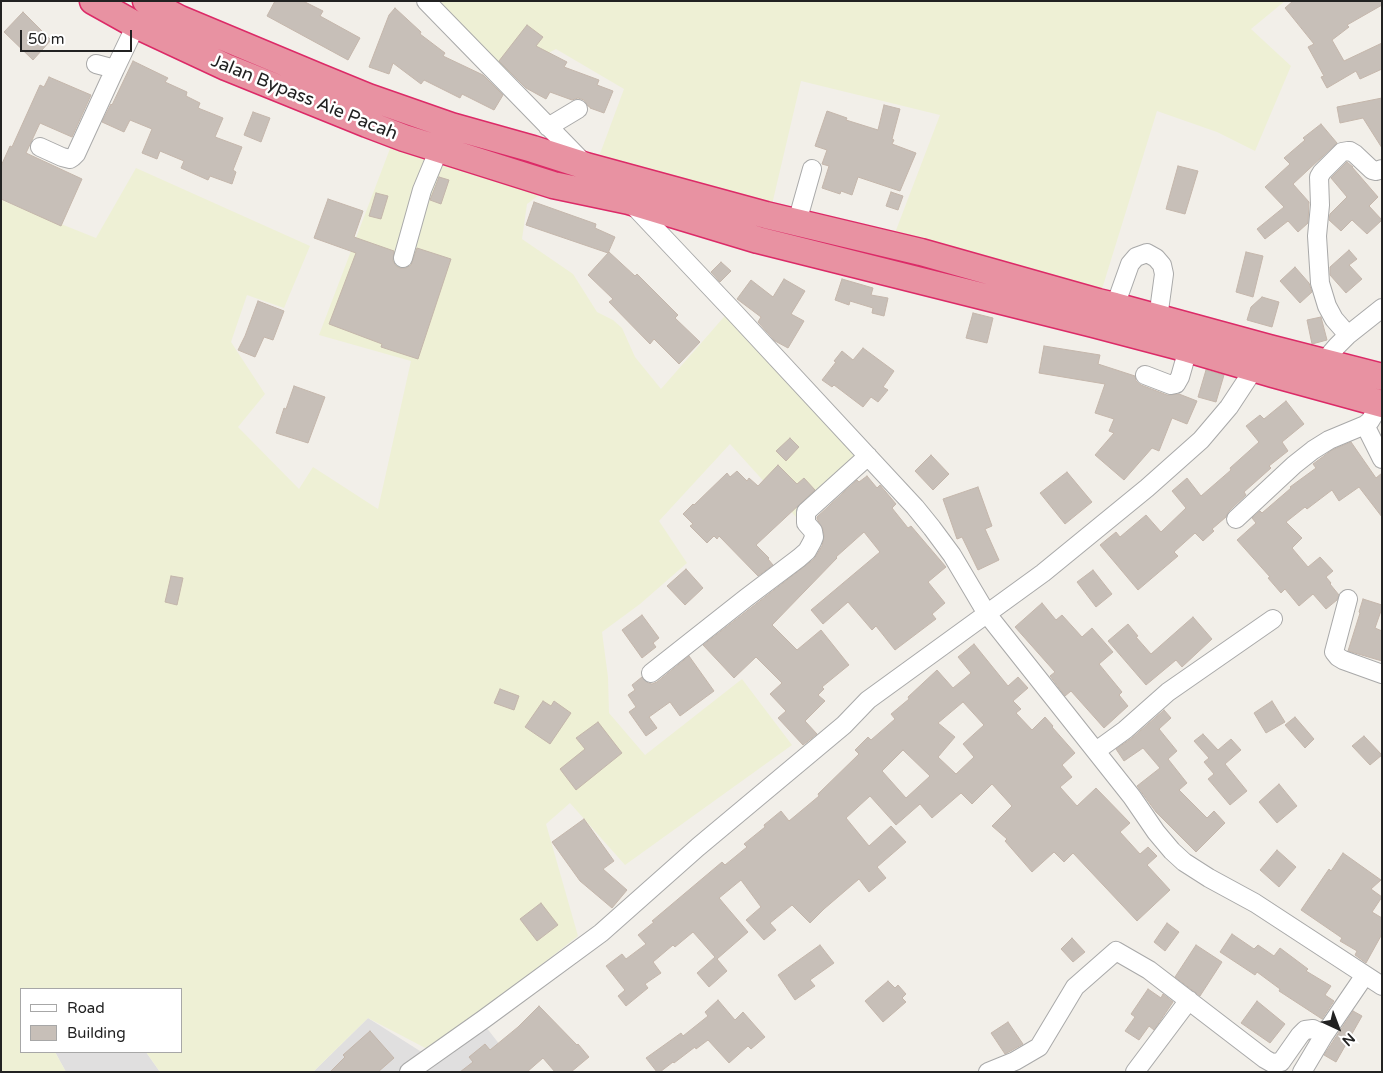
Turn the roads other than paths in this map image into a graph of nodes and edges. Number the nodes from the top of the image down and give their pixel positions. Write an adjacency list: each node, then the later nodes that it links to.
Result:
1 (93, 1): 4 (highway, Jalan Bypass Aie Pacah)
2 (146, 1): 11 (highway, Jalan Bypass Aie Pacah)
3 (426, 1): 8 (street)
4 (136, 25): 6 (street); 10 (highway, Jalan Bypass Aie Pacah)
5 (96, 64): 6 (street)
6 (115, 69): 9 (street)
7 (578, 109): 8 (street)
8 (548, 127): 11 (street)
9 (40, 146)
10 (439, 149): 14 (highway, Jalan Bypass Aie Pacah); 16 (street)
11 (586, 166): 14 (street); 15 (highway, Jalan Bypass Aie Pacah)
12 (1382, 168): 20 (street)
13 (812, 169): 15 (street)
14 (629, 201): 21 (highway, Jalan Bypass Aie Pacah); 28 (street)
15 (797, 222): 17 (highway, Jalan Bypass Aie Pacah)
16 (403, 258)
17 (1115, 306): 19 (highway, Jalan Bypass Aie Pacah); 19 (street)
18 (1382, 308): 20 (street)
19 (1158, 318): 22 (highway, Jalan Bypass Aie Pacah)
20 (1348, 335): 22 (street)
21 (1188, 349): 23 (highway, Jalan Bypass Aie Pacah); 24 (street)
22 (1326, 363): 25 (highway, Jalan Bypass Aie Pacah)
23 (1254, 369): 26 (highway, Jalan Bypass Aie Pacah); 32 (street)
24 (1145, 375)
25 (1382, 377)
26 (1381, 403): 27 (street)
27 (1365, 425): 29 (street); 30 (street)
28 (868, 456): 32 (street); 34 (street)
29 (1382, 459)
30 (1236, 519)
31 (1348, 598): 35 (street)
32 (987, 614): 36 (street); 41 (street)
33 (1273, 619): 36 (street)
34 (651, 673)
35 (1382, 674)
36 (1096, 751): 37 (street)
37 (1364, 975): 38 (street); 40 (street)
38 (1382, 986)
39 (1189, 1000): 40 (street); 42 (street); 43 (street)
40 (1324, 1035): 44 (street)
41 (409, 1072)
42 (988, 1072)
43 (1135, 1072)
44 (1302, 1072)

